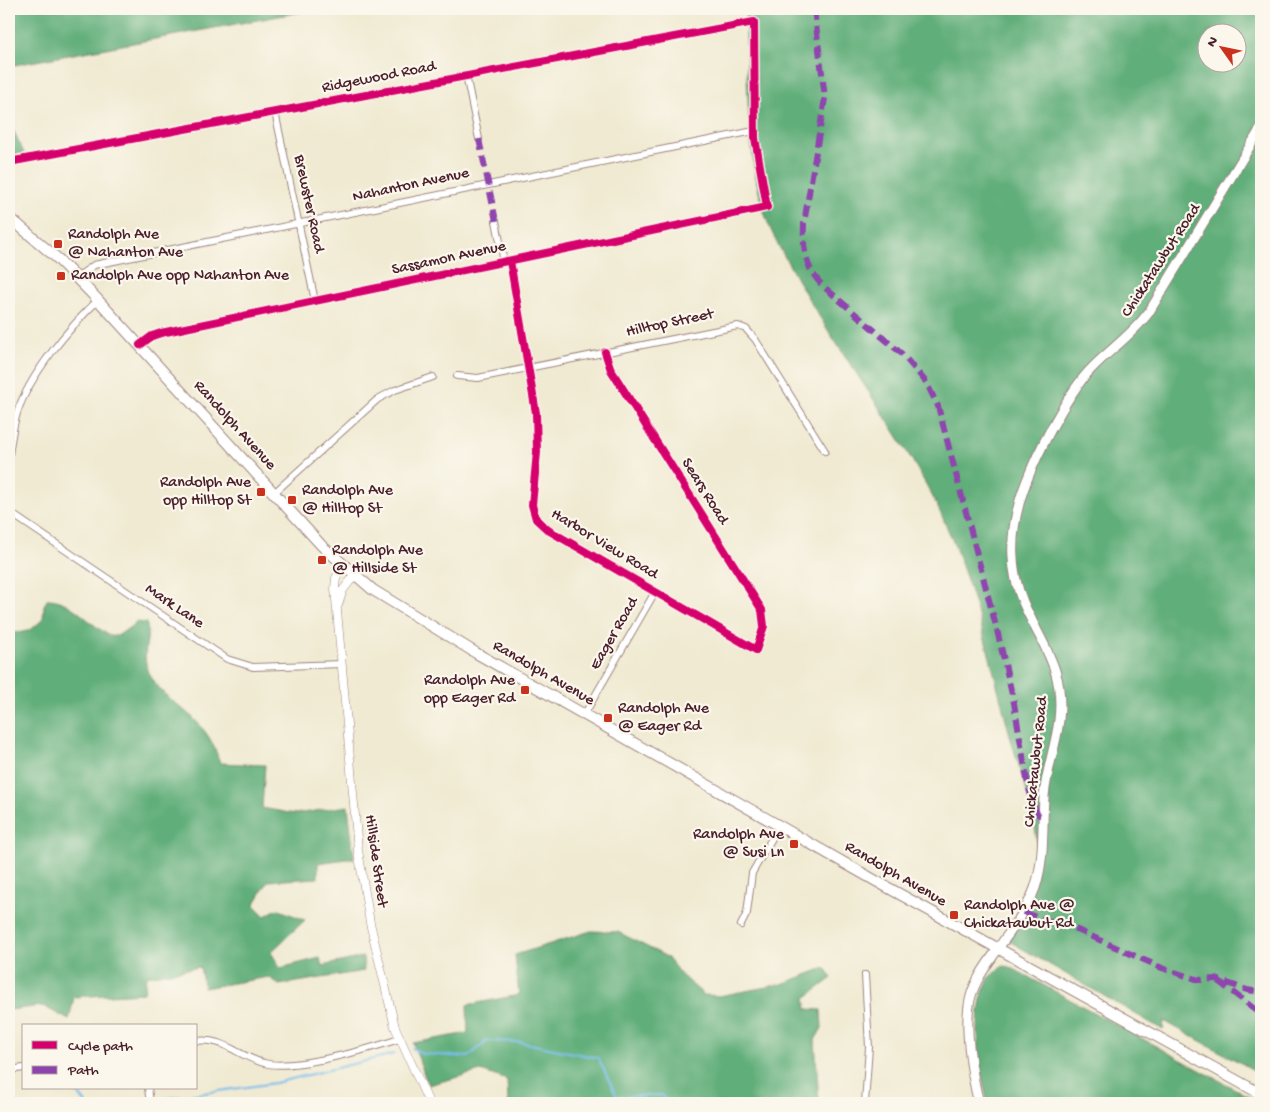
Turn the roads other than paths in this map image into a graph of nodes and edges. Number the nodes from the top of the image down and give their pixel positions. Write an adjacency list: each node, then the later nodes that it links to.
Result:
1 (466, 76): 2 (street, Ridgewood Road); 4 (street, Ridgewood Road); 5 (street)
2 (275, 112): 6 (street, Ridgewood Road); 9 (street, Brewster Road)
3 (1261, 128): 32 (main road, Chickatawbut Road)
4 (754, 131): 9 (street, Nahanton Avenue); 10 (street, Sassamon Avenue)
5 (480, 138)
6 (9, 162)
7 (9, 217): 11 (main road, Randolph Avenue)
8 (496, 220): 10 (street, Harbor View Road)
9 (297, 224): 11 (street, Nahanton Avenue); 13 (street, Brewster Road)
10 (507, 261): 13 (street, Sassamon Avenue); 16 (street, Harbor View Road)
11 (76, 278): 12 (main road, Randolph Avenue)
12 (98, 300): 14 (main road, Randolph Avenue); 20 (street)
13 (315, 301): 14 (street, Sassamon Avenue)
14 (140, 344): 21 (main road, Randolph Avenue)
15 (605, 352): 16 (street, Hilltop Street); 19 (street, Hilltop Street); 27 (street, Sears Road)
16 (529, 368): 18 (street, Hilltop Street); 25 (street, Harbor View Road)
17 (433, 376): 21 (street)
18 (457, 376)
19 (825, 451)
20 (9, 455)
21 (274, 493): 23 (main road, Randolph Avenue)
22 (9, 512): 28 (street, Mark Lane)
23 (343, 566): 24 (main road, Randolph Avenue); 26 (street, Hillside Street)
24 (354, 576): 26 (street, Hillside Street); 29 (main road, Randolph Avenue)
25 (655, 592): 27 (street, Harbor View Road); 29 (street, Eager Road)
26 (337, 612): 28 (street, Hillside Street)
27 (756, 650)
28 (342, 664): 34 (street, Hillside Street)
29 (584, 715): 30 (main road, Randolph Avenue)
30 (779, 826): 31 (street); 32 (main road, Randolph Avenue)
31 (741, 925)
32 (997, 950): 39 (main road, Randolph Avenue); 43 (main road, Chickatawbut Road)
33 (865, 975): 42 (street)
34 (399, 1039): 35 (street); 41 (street, Hillside Street)
35 (198, 1041)
36 (22, 1068): 37 (street)
37 (9, 1070)
38 (148, 1090): 40 (street)
39 (1261, 1094)
40 (150, 1103)
41 (429, 1103)
42 (865, 1103)
43 (979, 1103)

